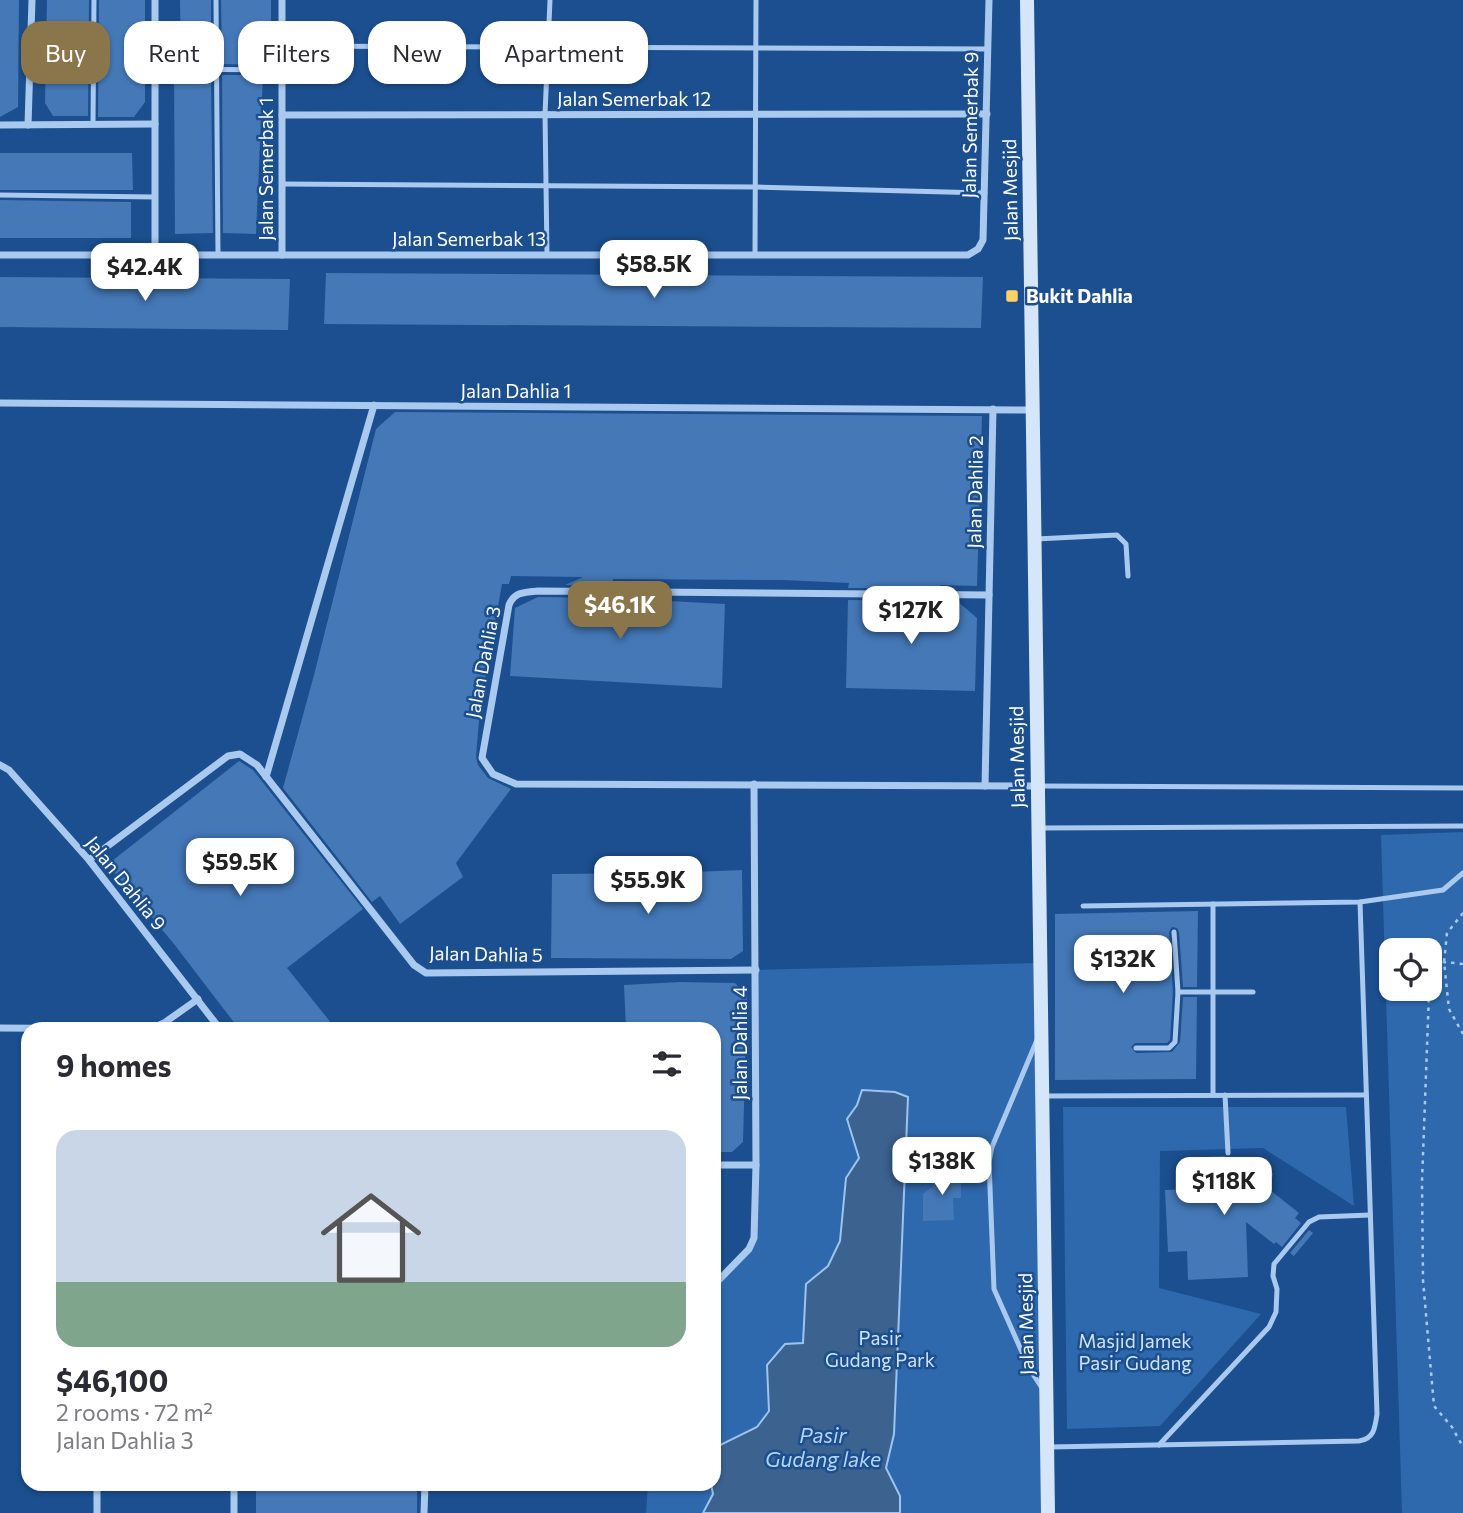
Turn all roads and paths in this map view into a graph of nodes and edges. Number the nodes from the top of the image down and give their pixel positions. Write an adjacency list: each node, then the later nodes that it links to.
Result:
1 (32, 0): 30 (street)
2 (94, 0): 27 (lane)
3 (155, 0): 10 (street)
4 (216, 0): 11 (lane)
5 (282, 0): 12 (street, Jalan Semerbak 1)
6 (551, 0): 13 (lane)
7 (756, 0): 17 (lane)
8 (989, 0): 18 (street, Jalan Semerbak 9)
9 (1027, 0): 47 (main road, Jalan Mesjid)
10 (155, 21)
11 (216, 21)
12 (282, 21)
13 (550, 21)
14 (354, 46): 15 (lane)
15 (480, 47)
16 (648, 47): 17 (lane)
17 (755, 48): 18 (lane); 26 (lane)
18 (988, 49): 24 (street, Jalan Semerbak 9)
19 (155, 84): 28 (street)
20 (217, 84): 40 (lane)
21 (282, 84): 25 (street, Jalan Semerbak 1)
22 (546, 84): 23 (lane)
23 (545, 114): 25 (street, Jalan Semerbak 12); 26 (street, Jalan Semerbak 12); 32 (lane)
24 (987, 114): 26 (street, Jalan Semerbak 12); 34 (street, Jalan Semerbak 9)
25 (282, 115): 31 (street, Jalan Semerbak 1)
26 (754, 115): 33 (lane)
27 (93, 124): 28 (street); 30 (street)
28 (155, 124): 36 (street)
29 (0, 125): 30 (street)
30 (28, 125)
31 (282, 184): 32 (lane); 41 (street, Jalan Semerbak 1)
32 (546, 185): 33 (lane); 42 (lane)
33 (755, 187): 34 (lane); 43 (lane)
34 (985, 193): 37 (street, Jalan Semerbak 9)
35 (0, 195): 36 (lane)
36 (155, 197): 39 (street)
37 (978, 249): 43 (street, Jalan Semerbak 13)
38 (0, 255): 39 (street, Jalan Semerbak 13)
39 (155, 255): 40 (street, Jalan Semerbak 13)
40 (218, 255): 41 (street, Jalan Semerbak 13)
41 (282, 255): 42 (street, Jalan Semerbak 13)
42 (547, 255): 43 (street, Jalan Semerbak 13)
43 (755, 255)
44 (0, 403): 45 (street, Jalan Dahlia 1)
45 (374, 405): 46 (street, Jalan Dahlia 1); 52 (street)
46 (993, 410): 47 (street, Jalan Dahlia 1); 50 (street, Jalan Dahlia 2)
47 (1031, 410): 48 (main road, Jalan Mesjid)
48 (1033, 539): 49 (lane); 55 (main road, Jalan Mesjid)
49 (1128, 576)
50 (989, 595): 53 (street, Jalan Dahlia 3); 54 (street, Jalan Dahlia 2)
51 (0, 765): 59 (street, Jalan Dahlia 9)
52 (266, 777): 59 (street, Jalan Dahlia 5); 68 (street, Jalan Dahlia 5)
53 (754, 785): 54 (street); 68 (street, Jalan Dahlia 4)
54 (985, 786): 55 (street)
55 (1037, 786): 56 (lane); 58 (main road, Jalan Mesjid)
56 (1463, 788)
57 (1463, 826): 58 (lane)
58 (1038, 828): 77 (main road, Jalan Mesjid)
59 (89, 860): 72 (street, Jalan Dahlia 9)
60 (1463, 873): 61 (lane)
61 (1360, 902): 62 (lane); 82 (lane)
62 (1213, 904): 63 (lane); 70 (lane)
63 (1083, 906)
64 (1463, 913): 66 (path)
65 (1174, 932): 69 (lane)
66 (1444, 962): 67 (path); 78 (path); 92 (path)
67 (1463, 964)
68 (755, 970): 86 (street, Jalan Dahlia 4)
69 (1178, 992): 70 (lane); 79 (lane)
70 (1213, 992): 71 (lane); 80 (lane)
71 (1253, 992)
72 (198, 999): 73 (street); 74 (street, Jalan Dahlia 9)
73 (163, 1022)
74 (215, 1022)
75 (0, 1028): 76 (street)
76 (21, 1028)
77 (1041, 1030): 83 (main road, Jalan Mesjid); 89 (lane)
78 (1463, 1034)
79 (1136, 1048)
80 (1213, 1095): 81 (lane); 83 (lane)
81 (1224, 1095): 82 (lane); 84 (lane)
82 (1366, 1095): 87 (lane)
83 (1042, 1096): 89 (main road, Jalan Mesjid)
84 (1228, 1153)
85 (721, 1165): 86 (street)
86 (756, 1165): 88 (street, Jalan Dahlia 4)
87 (1370, 1215): 90 (lane); 90 (lane)
88 (721, 1277)
89 (1046, 1393): 91 (main road, Jalan Mesjid)
90 (1159, 1445): 91 (lane)
91 (1047, 1447): 99 (main road, Jalan Mesjid)
92 (1463, 1447)
93 (97, 1491): 96 (street)
94 (234, 1491): 97 (street)
95 (425, 1491): 98 (street)
96 (97, 1513)
97 (234, 1513)
98 (424, 1513)
99 (1048, 1513)

